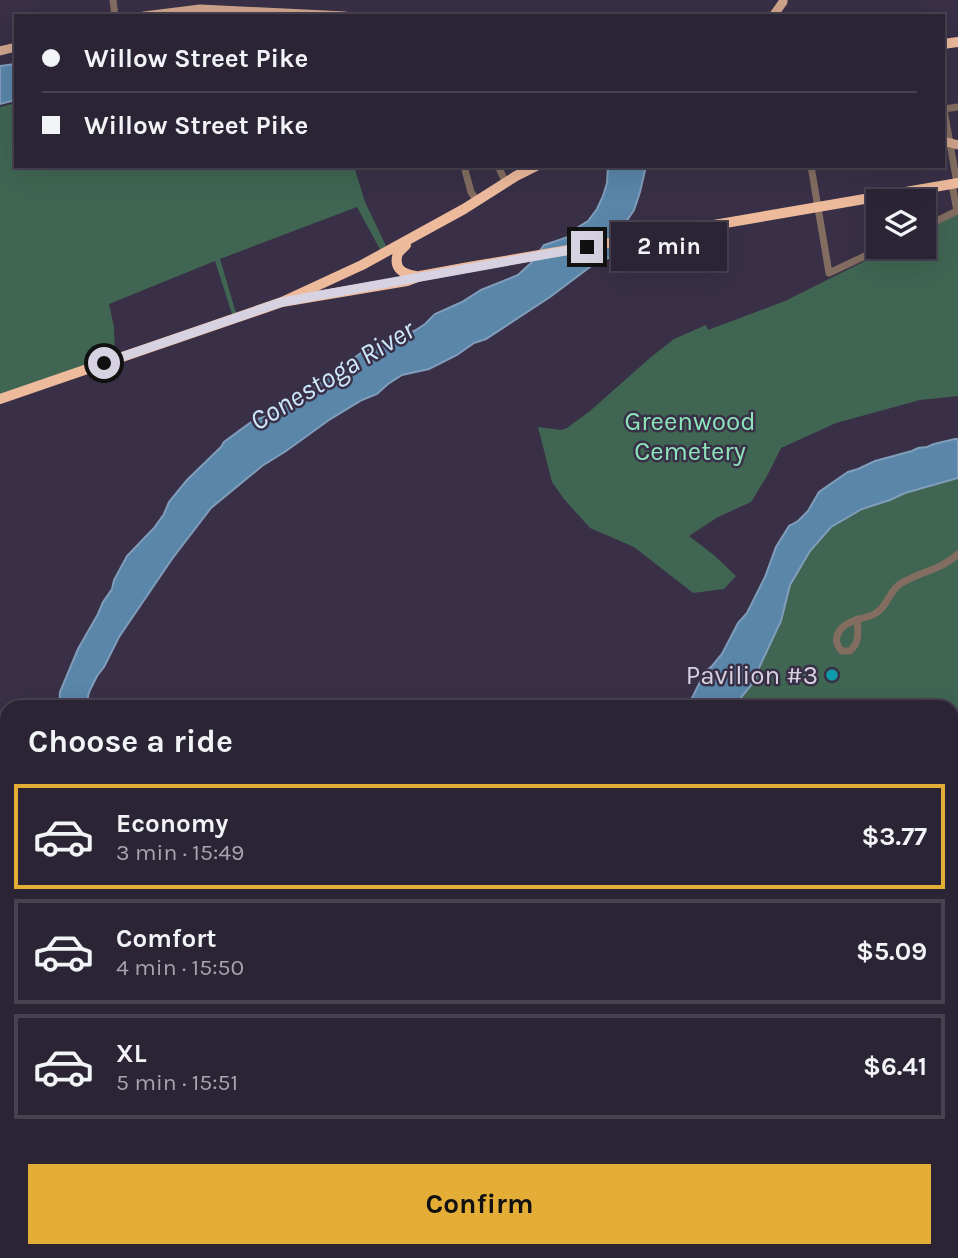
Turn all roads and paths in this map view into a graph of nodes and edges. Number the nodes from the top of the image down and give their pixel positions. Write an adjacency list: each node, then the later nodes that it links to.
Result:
1 (160, 14): 2 (main road)
2 (304, 14)
3 (945, 115): 4 (street)
4 (950, 143): 10 (street)
5 (465, 168): 11 (street)
6 (499, 168): 9 (street)
7 (533, 168): 9 (highway)
8 (811, 168): 12 (street)
9 (506, 183): 11 (highway)
10 (956, 183): 12 (highway); 14 (street)
11 (477, 201): 13 (highway)
12 (817, 207): 15 (street); 16 (highway)
13 (464, 209): 16 (highway); 17 (highway)
14 (936, 221)
15 (866, 256)
16 (420, 276): 17 (highway)
17 (282, 302): 18 (highway)
18 (0, 399)
19 (958, 554): 20 (street)
20 (857, 620)

